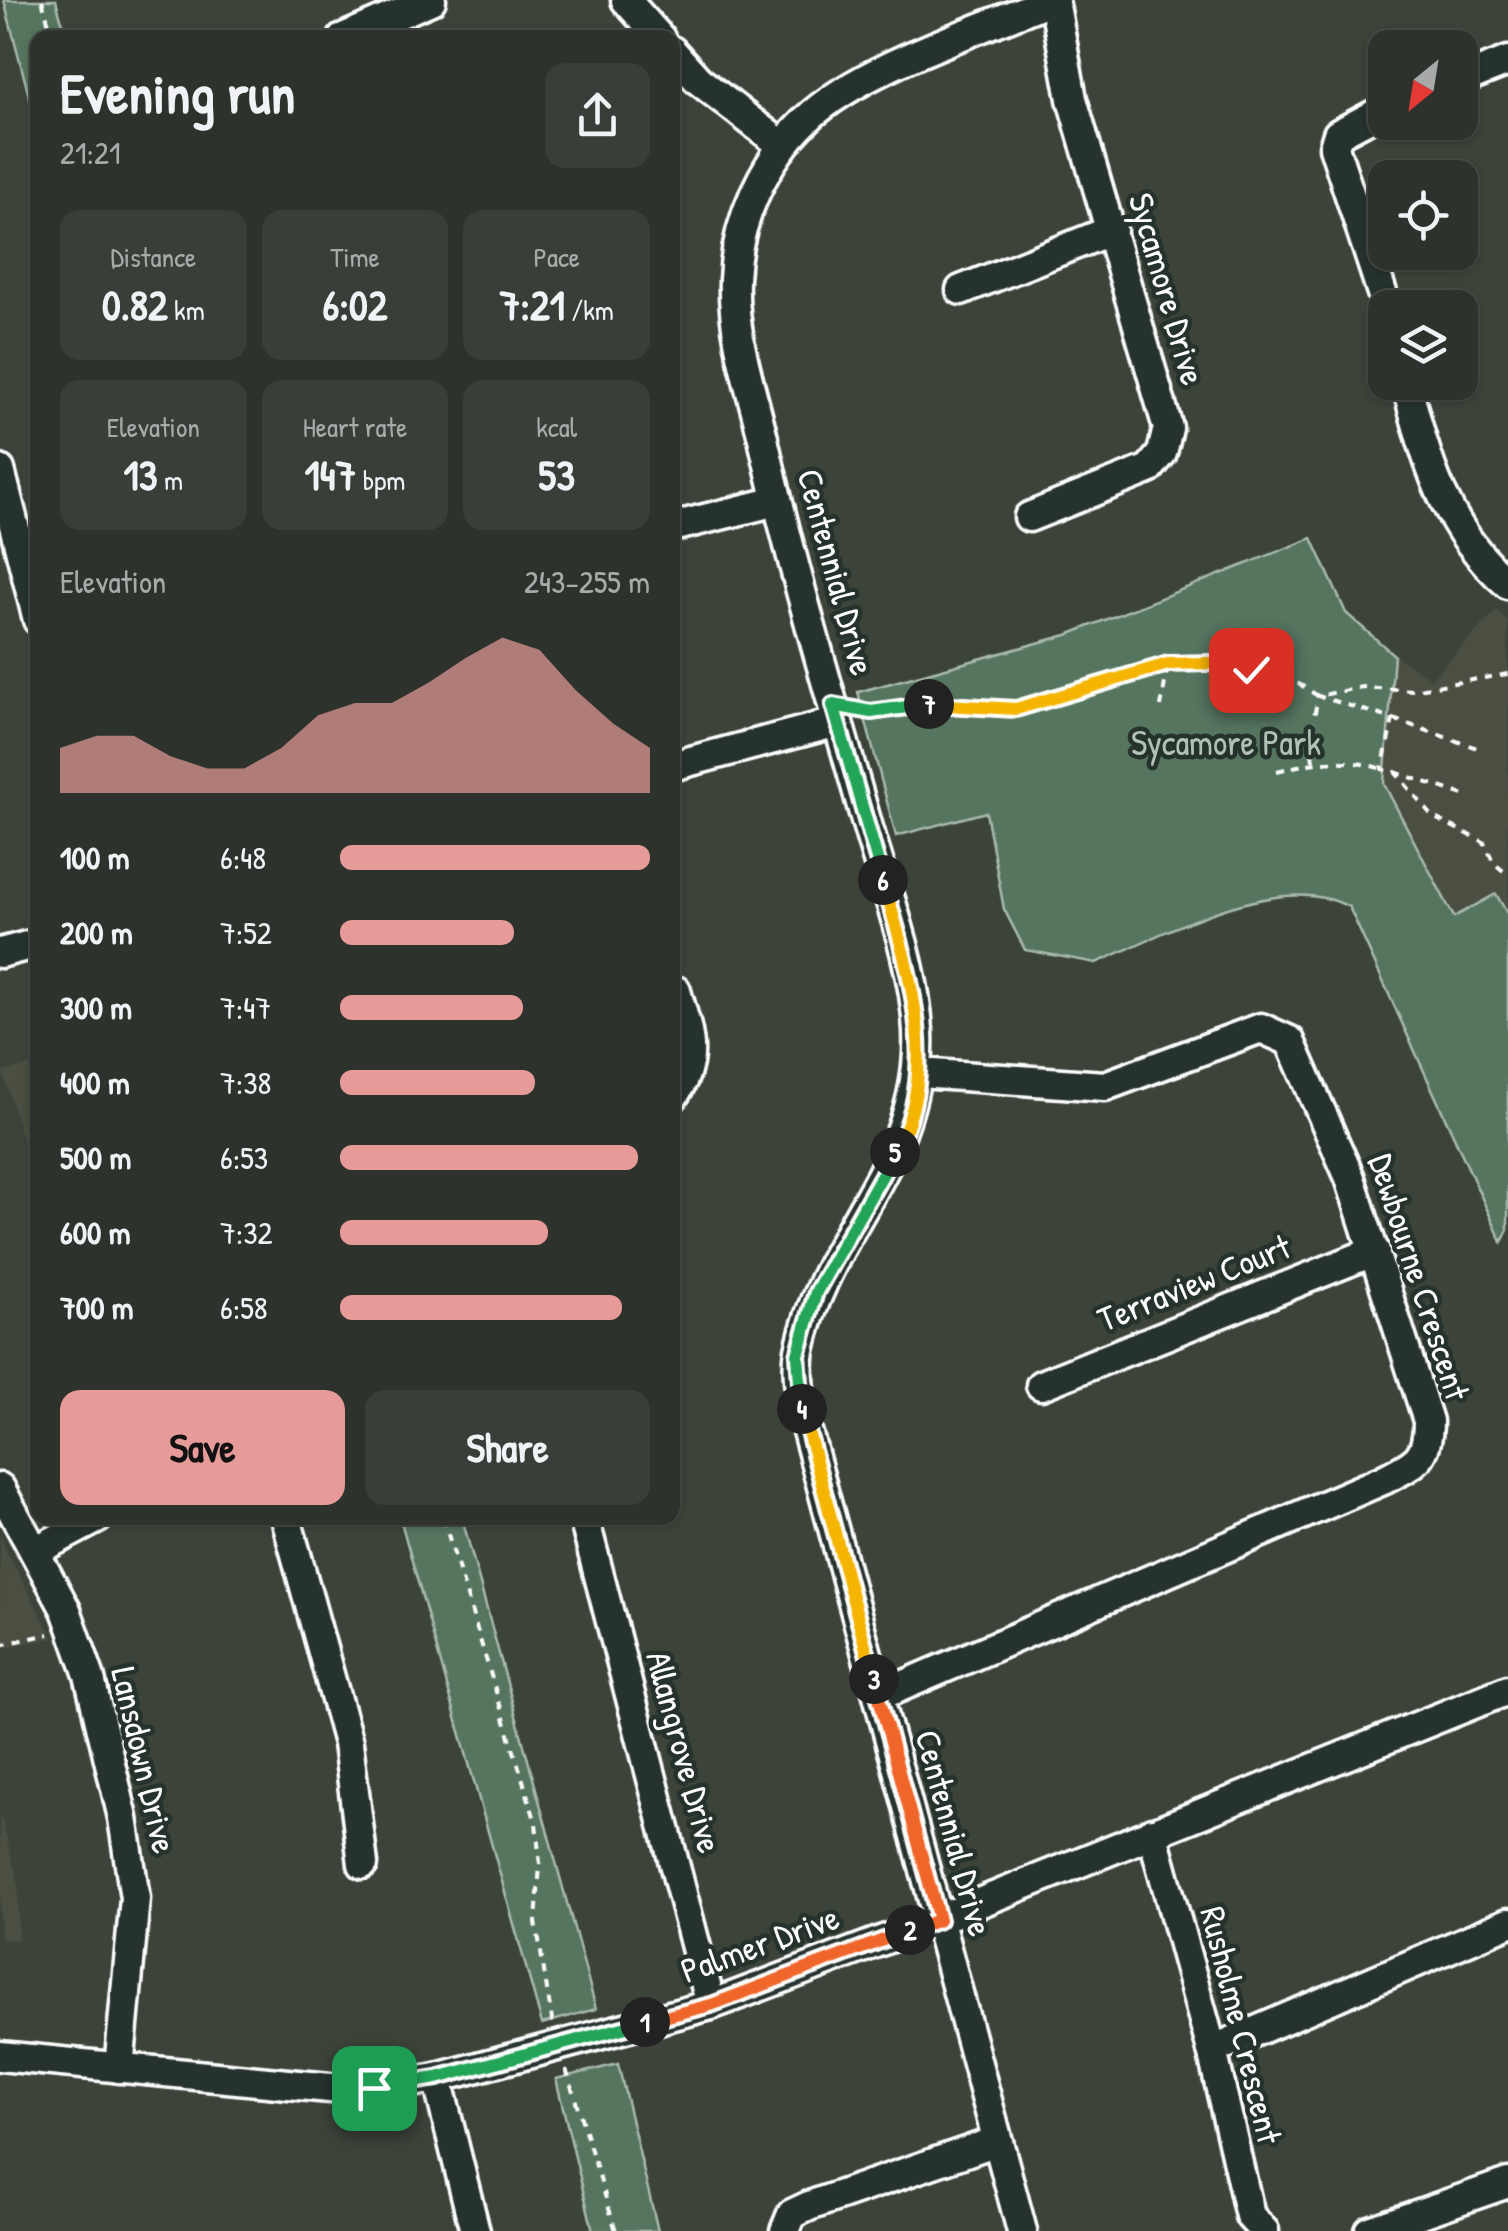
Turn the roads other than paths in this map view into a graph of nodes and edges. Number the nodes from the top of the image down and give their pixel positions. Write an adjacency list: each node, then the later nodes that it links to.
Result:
1 (431, 0): 4 (street)
2 (626, 0): 5 (street)
3 (1052, 0): 10 (street, Centennial Drive); 11 (street, Sycamore Drive)
4 (362, 30)
5 (653, 30)
6 (680, 60): 10 (street)
7 (1508, 61): 8 (street)
8 (1478, 73)
9 (1368, 118): 13 (street)
10 (783, 146): 16 (street, Centennial Drive)
11 (1112, 230): 12 (street); 17 (street, Sycamore Drive)
12 (960, 290)
13 (1381, 290)
14 (1411, 400): 19 (street)
15 (0, 470): 20 (street)
16 (777, 501): 18 (street); 21 (street, Centennial Drive)
17 (1029, 518)
18 (680, 526)
19 (1508, 584)
20 (30, 588)
21 (835, 714): 22 (street); 26 (street, Centennial Drive)
22 (680, 763)
23 (30, 945): 24 (street)
24 (0, 953)
25 (680, 1005): 27 (street)
26 (918, 1073): 28 (street, Dewbourne Crescent); 36 (street, Centennial Drive)
27 (680, 1087)
28 (1376, 1251): 29 (street, Terraview Court); 36 (street, Dewbourne Crescent)
29 (1041, 1385)
30 (0, 1488): 34 (street, Lansdown Drive)
31 (85, 1525): 34 (street)
32 (288, 1525): 38 (street)
33 (586, 1525): 41 (street, Allangrove Drive)
34 (35, 1551): 44 (street, Lansdown Drive)
35 (1508, 1690): 37 (street, Palmer Drive)
36 (878, 1696): 39 (street, Centennial Drive)
37 (1152, 1832): 39 (street, Palmer Drive); 42 (street, Rusholme Crescent)
38 (363, 1864)
39 (939, 1920): 41 (street, Palmer Drive); 46 (street, Centennial Drive)
40 (1508, 1923): 42 (street)
41 (711, 2005): 45 (street, Palmer Drive)
42 (1212, 2050): 51 (street, Rusholme Crescent)
43 (0, 2056): 44 (street, Palmer Drive)
44 (119, 2068): 45 (street, Palmer Drive)
45 (437, 2078): 48 (street)
46 (997, 2142): 49 (street); 50 (street, Centennial Drive)
47 (1508, 2183): 52 (street)
48 (475, 2231)
49 (786, 2231)
50 (1022, 2231)
51 (1264, 2231)
52 (1370, 2231)

